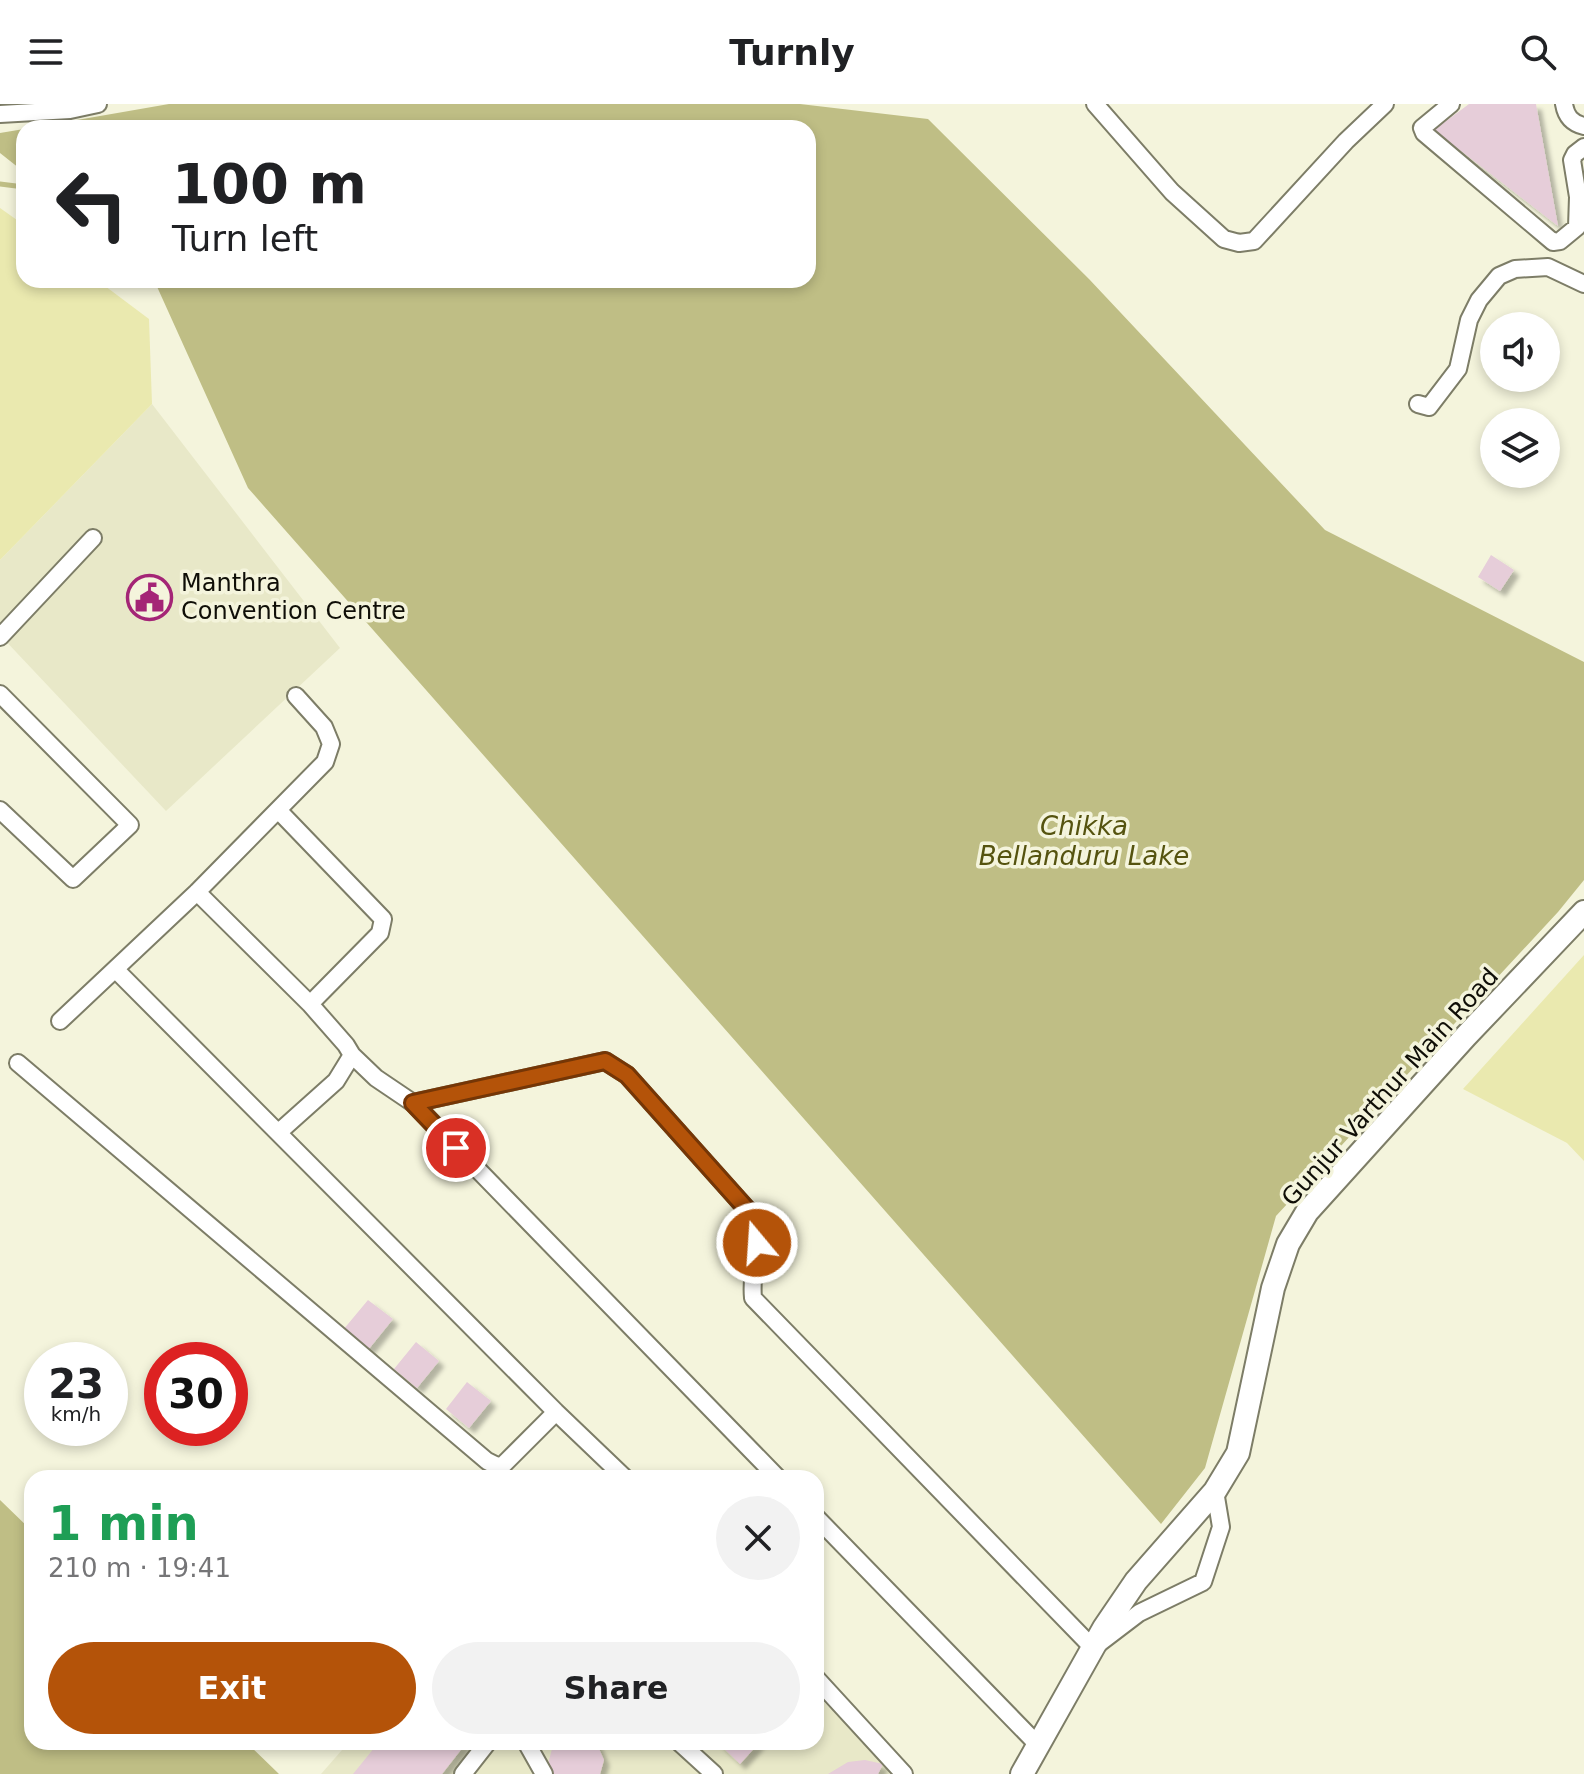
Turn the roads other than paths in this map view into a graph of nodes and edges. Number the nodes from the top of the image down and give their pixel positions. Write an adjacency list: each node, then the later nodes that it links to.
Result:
1 (98, 104): 6 (street)
2 (1095, 104): 3 (street)
3 (1385, 104)
4 (1451, 104): 8 (street)
5 (1564, 104): 7 (street)
6 (0, 114)
7 (1584, 126)
8 (1584, 147)
9 (1584, 284): 10 (street)
10 (1418, 404)
11 (93, 538): 12 (street)
12 (0, 637)
13 (0, 694): 15 (street)
14 (296, 696): 16 (street)
15 (0, 810)
16 (278, 810): 17 (street); 20 (street)
17 (197, 892): 19 (street); 20 (street)
18 (1584, 912): 29 (main road, Gunjur Varthur Main Road)
19 (116, 970): 21 (street); 25 (street)
20 (310, 1004): 22 (street)
21 (60, 1021)
22 (352, 1055): 24 (street); 25 (street)
23 (18, 1063): 26 (street)
24 (413, 1103): 28 (street); 31 (street)
25 (279, 1132): 26 (street)
26 (556, 1412): 27 (street)
27 (617, 1470)
28 (770, 1470)
29 (1215, 1491): 31 (main road, Gunjur Varthur Main Road); 31 (street)
30 (824, 1525): 33 (street)
31 (1093, 1648): 33 (main road, Gunjur Varthur Main Road)
32 (824, 1687): 40 (street)
33 (1038, 1745): 41 (main road, Gunjur Varthur Main Road)
34 (482, 1750): 37 (street)
35 (530, 1750): 38 (street)
36 (688, 1750): 39 (street)
37 (463, 1774)
38 (544, 1774)
39 (714, 1774)
40 (904, 1774)
41 (1022, 1774)

